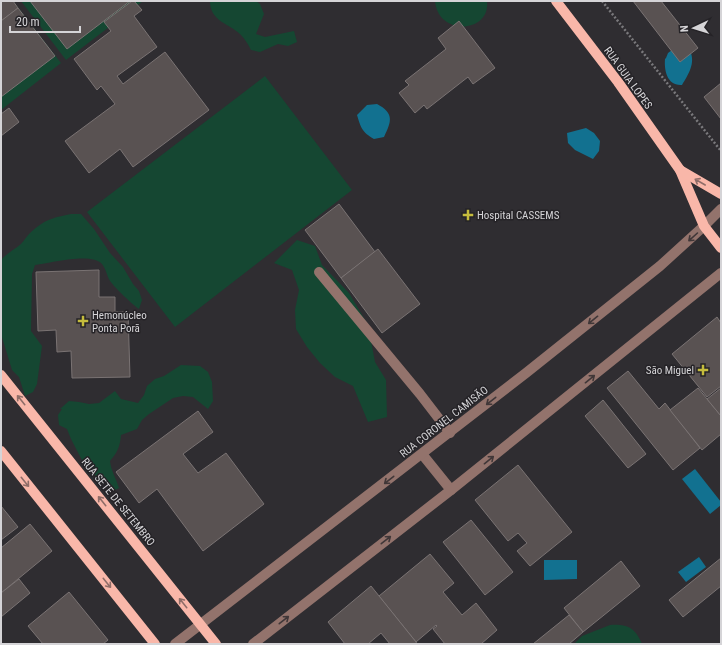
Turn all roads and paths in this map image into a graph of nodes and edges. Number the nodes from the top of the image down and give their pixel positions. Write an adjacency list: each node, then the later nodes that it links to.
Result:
1 (556, 1): 4 (main road, RUA GUIA LOPES)
2 (602, 1): 3 (path)
3 (721, 151)
4 (680, 170): 5 (main road, RUA GUIA LOPES, one-way to 4); 7 (main road, RUA GUIA LOPES)
5 (721, 194)
6 (721, 210): 7 (street, RUA CORONEL CAMISÃO)
7 (704, 226): 8 (main road, RUA GUIA LOPES); 12 (street, RUA CORONEL CAMISÃO, one-way to 12)
8 (721, 248)
9 (319, 272): 12 (street)
10 (721, 273): 15 (street, one-way to 10)
11 (1, 375): 16 (main road, RUA SETE DE SETEMBRO, one-way to 11)
12 (450, 433): 14 (street, RUA CORONEL CAMISÃO)
13 (1, 451): 17 (main road, one-way to 17)
14 (422, 454): 15 (street); 16 (street, RUA CORONEL CAMISÃO, one-way to 16)
15 (451, 490): 20 (street, one-way to 15)
16 (201, 624): 18 (street, RUA CORONEL CAMISÃO); 19 (main road, RUA SETE DE SETEMBRO)
17 (155, 644)
18 (175, 644)
19 (216, 644)
20 (253, 644)

